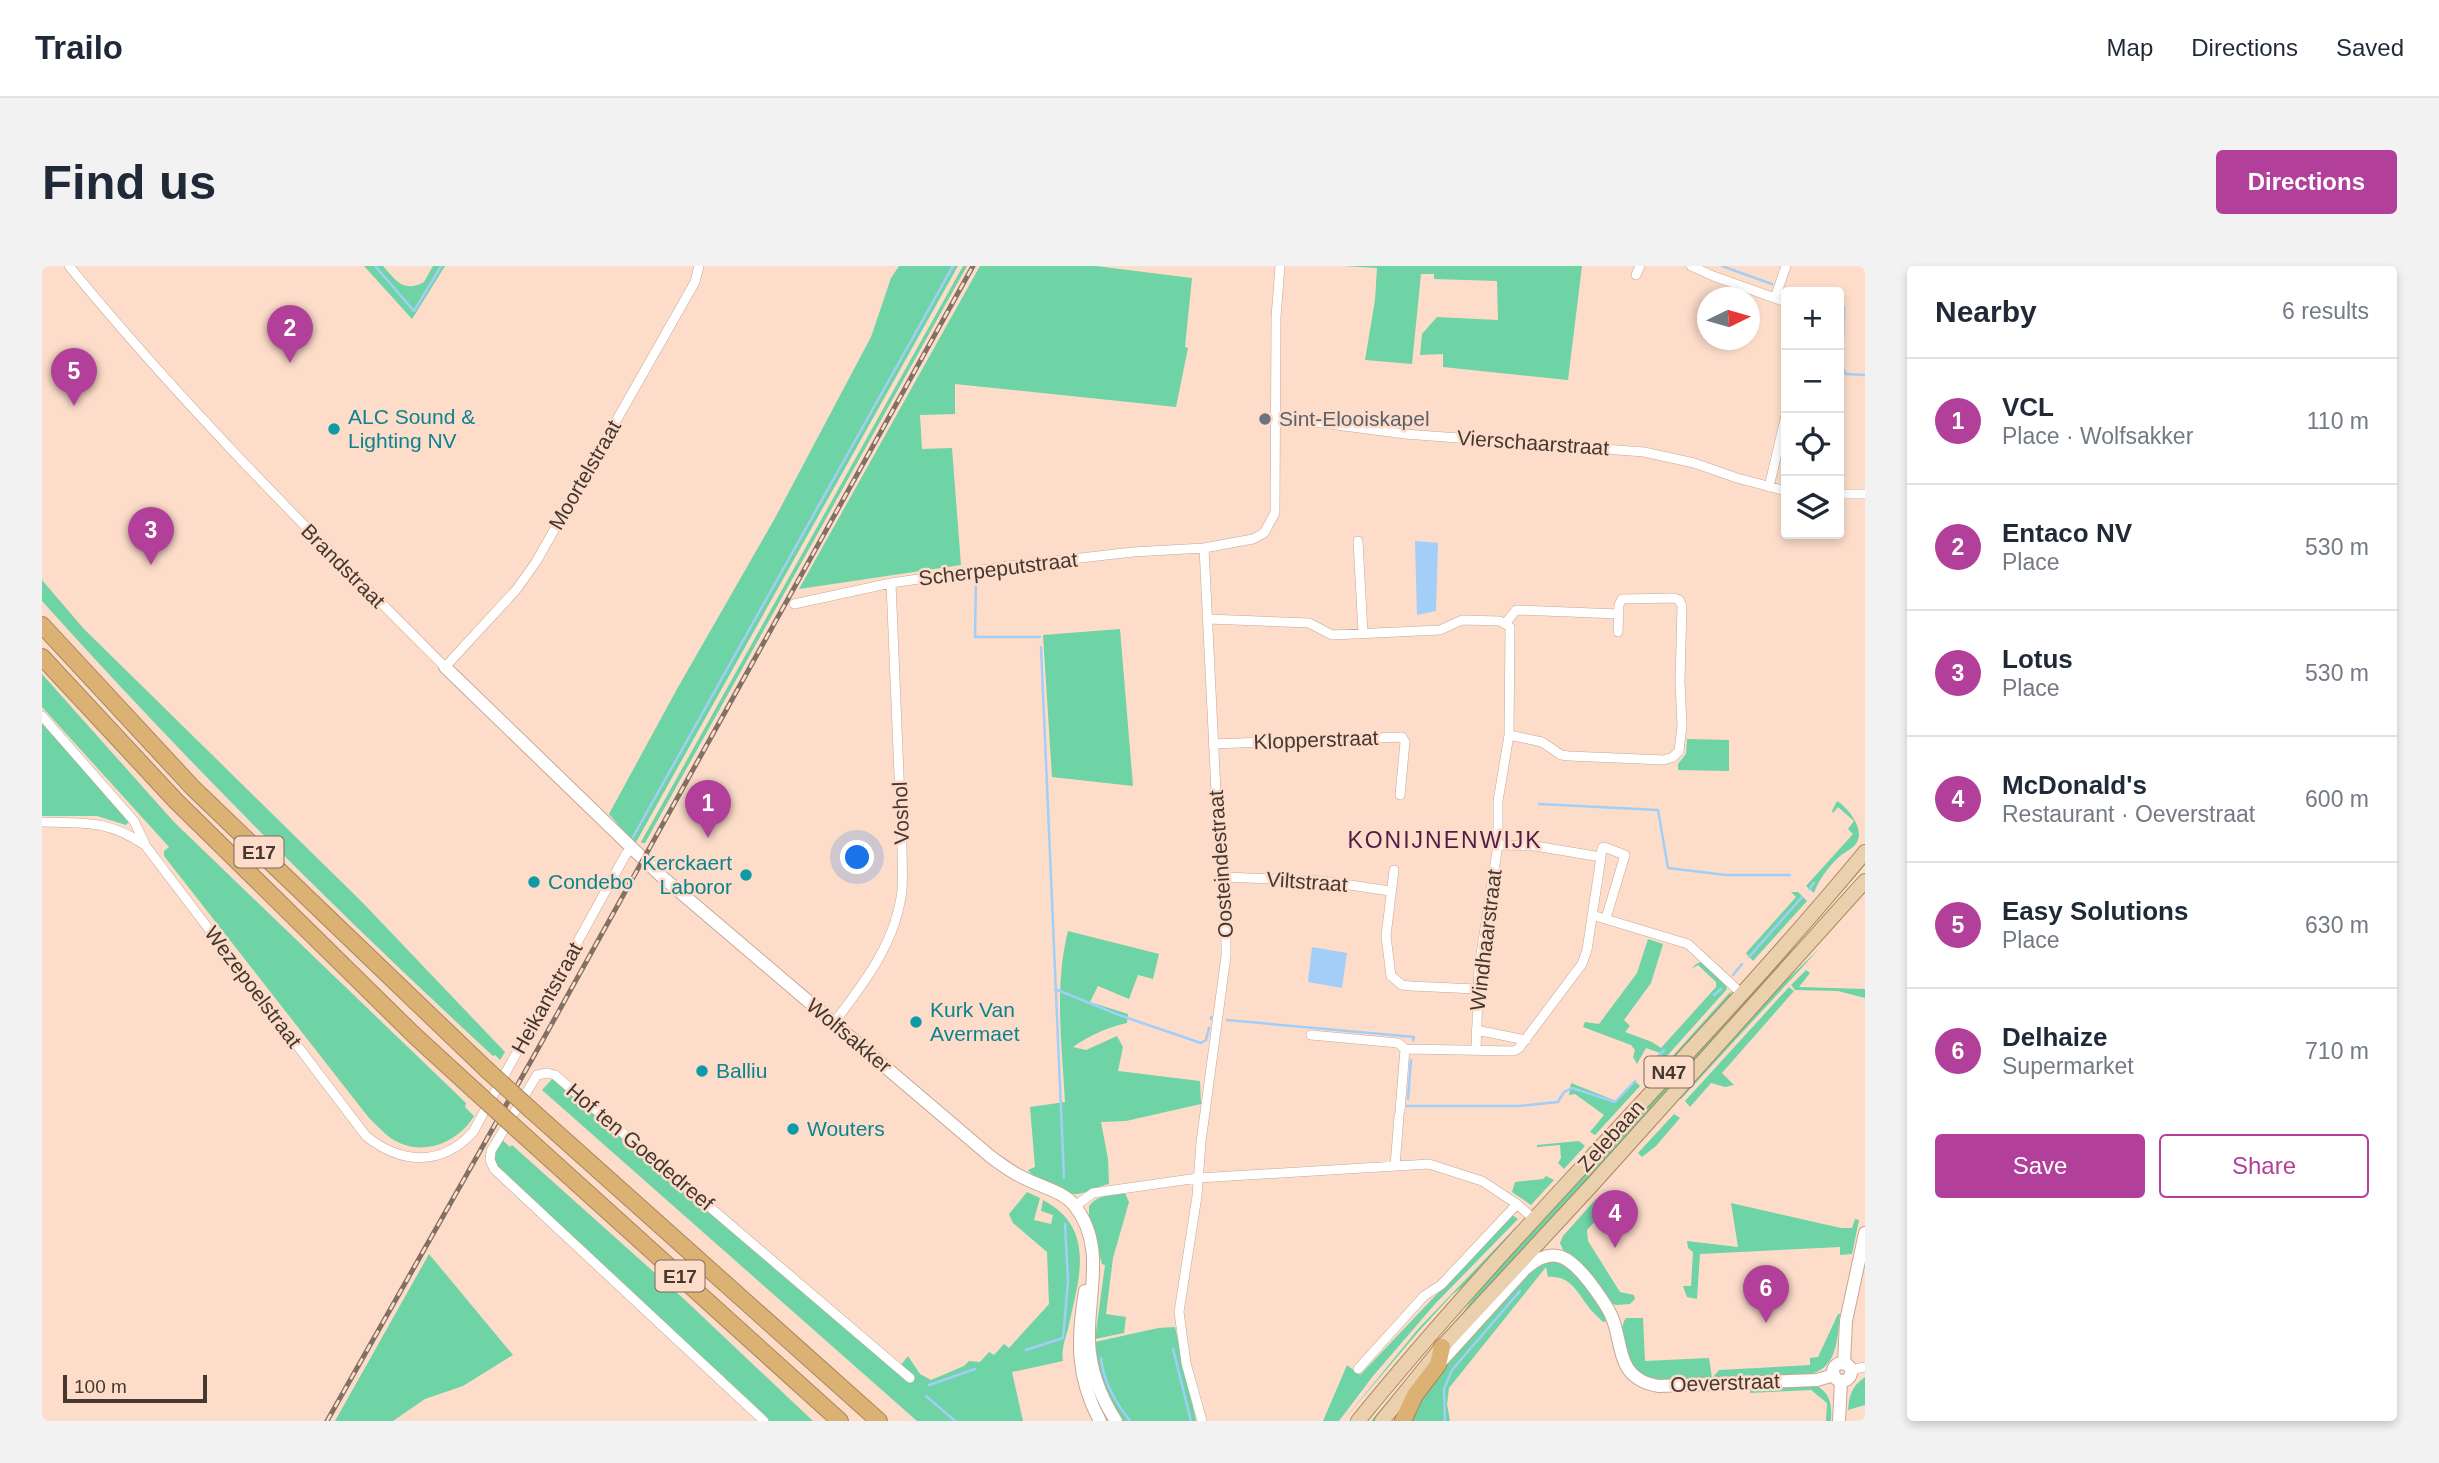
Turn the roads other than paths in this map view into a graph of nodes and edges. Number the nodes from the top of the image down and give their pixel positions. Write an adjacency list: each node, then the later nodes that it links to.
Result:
1 (69, 266): 25 (street, Brandstraat)
2 (699, 266): 25 (street, Moortelstraat)
3 (1280, 266): 8 (street, Scherpeputstraat)
4 (1691, 266): 6 (street)
5 (1786, 266): 6 (street)
6 (1775, 298): 7 (street)
7 (1781, 300)
8 (1276, 417): 10 (street, Vierschaarstraat); 15 (street, Scherpeputstraat)
9 (1781, 436): 10 (street)
10 (1769, 486): 11 (street, Vierschaarstraat)
11 (1781, 490)
12 (1844, 494): 13 (street)
13 (1865, 494)
14 (1359, 541): 23 (street)
15 (1204, 548): 16 (street, Scherpeputstraat); 19 (street, Oosteindestraat)
16 (891, 583): 17 (street, Scherpeputstraat); 44 (street, Voshol)
17 (794, 604)
18 (1619, 614): 20 (street); 22 (street); 27 (street)
19 (1208, 619): 23 (street); 28 (street, Oosteindestraat)
20 (1505, 624): 23 (street); 27 (street, Windhaarstraat)
21 (42, 625): 67 (highway, E17, bridge)
22 (1618, 632)
23 (1363, 633)
24 (42, 657): 65 (highway, E17, bridge)
25 (445, 667): 33 (street, Brandstraat)
26 (42, 716): 31 (street)
27 (1509, 735): 32 (street, Windhaarstraat)
28 (1213, 744): 29 (street, Klopperstraat); 37 (street, Oosteindestraat)
29 (1399, 795)
30 (42, 822): 31 (street, Wezepoelstraat)
31 (145, 845): 50 (street, Wezepoelstraat)
32 (1498, 845): 35 (street); 42 (street, Windhaarstraat)
33 (634, 850): 44 (street, Wolfsakker); 50 (street, Heikantstraat)
34 (1865, 852): 43 (main road, Zelebaan / N47)
35 (1601, 857): 40 (street); 41 (street)
36 (1394, 870): 39 (street)
37 (1224, 877): 39 (street, Viltstraat); 52 (street, Oosteindestraat)
38 (1865, 881): 58 (main road, Zelebaan / N47)
39 (1390, 891): 42 (street)
40 (1592, 915): 41 (street); 47 (street)
41 (1606, 918): 43 (street)
42 (1476, 989): 45 (street, Windhaarstraat)
43 (1741, 993): 55 (main road, Zelebaan / N47)
44 (833, 1024): 54 (street, Wolfsakker)
45 (1476, 1030): 47 (street); 49 (street, Windhaarstraat)
46 (1311, 1035): 48 (street)
47 (1526, 1040): 49 (street)
48 (1405, 1049): 49 (street); 51 (street)
49 (1476, 1050)
50 (462, 1142)
51 (1395, 1166): 52 (street); 53 (street)
52 (1198, 1178): 54 (street); 70 (street, Oosteindestraat)
53 (1517, 1204): 55 (street); 62 (street)
54 (1075, 1206): 57 (street)
55 (1535, 1220): 71 (main road, Zelebaan / N47)
56 (1865, 1233): 60 (street)
57 (1093, 1256): 68 (street); 69 (street)
58 (1443, 1347): 59 (highway); 72 (main road, Zelebaan / N47)
59 (1438, 1365): 64 (street, Oeverstraat); 73 (highway)
60 (1847, 1367): 61 (street); 64 (street)
61 (1865, 1367)
62 (1358, 1370)
63 (910, 1378): 66 (street, Hof ten Goededreef)
64 (1838, 1378): 74 (street)
65 (836, 1418)
66 (764, 1421)
67 (879, 1421)
68 (1101, 1421)
69 (1116, 1421)
70 (1202, 1421)
71 (1358, 1421)
72 (1382, 1421)
73 (1403, 1421)
74 (1839, 1421)

